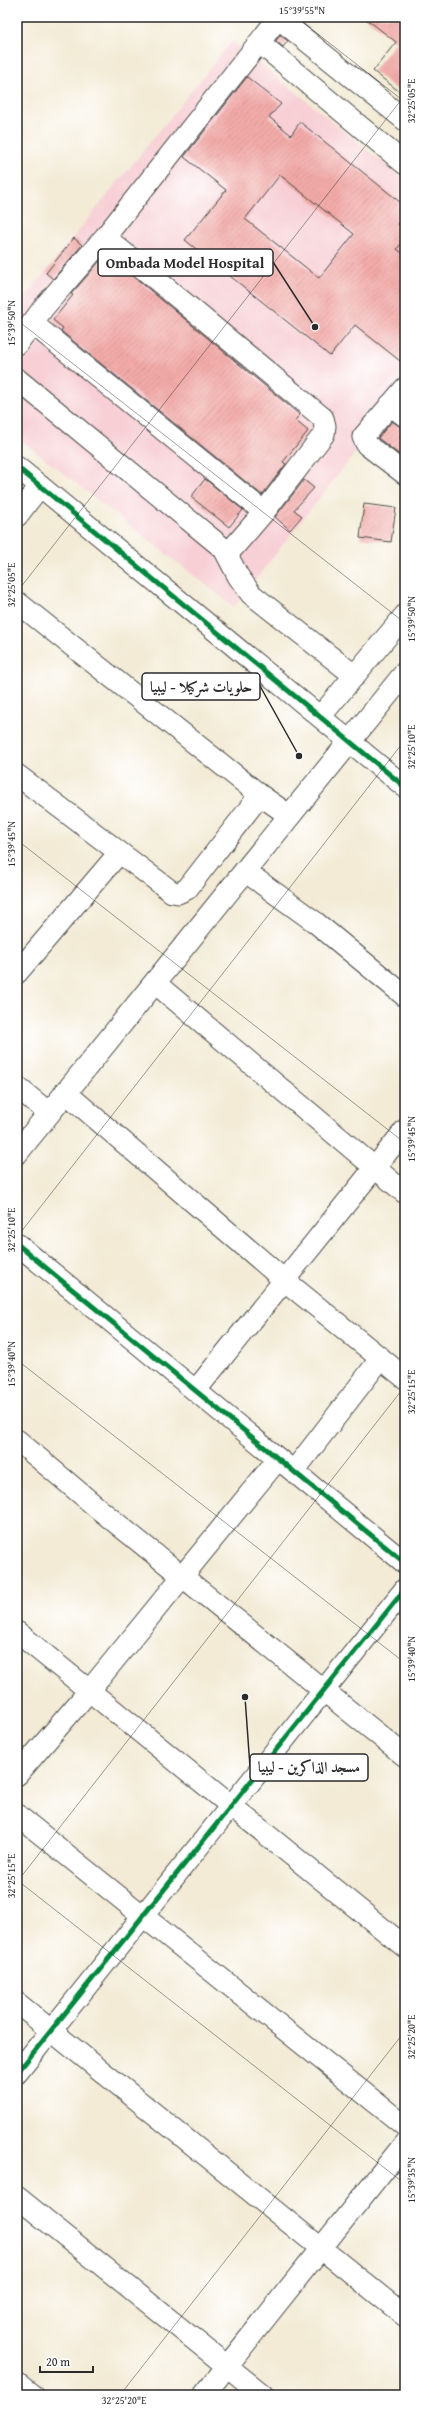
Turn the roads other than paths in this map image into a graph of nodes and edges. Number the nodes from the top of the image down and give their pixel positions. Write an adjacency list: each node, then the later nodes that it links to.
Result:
1 (260, 43): 2 (street); 4 (street); 6 (street)
2 (383, 102): 3 (street); 4 (street)
3 (405, 120)
4 (361, 127): 5 (street)
5 (405, 164)
6 (105, 237): 7 (street); 15 (street)
7 (32, 323): 8 (street); 15 (street)
8 (17, 344)
9 (17, 379): 17 (street)
10 (405, 388): 11 (street)
11 (398, 410): 13 (street)
12 (17, 467): 14 (street)
13 (405, 474)
14 (40, 486): 16 (street); 22 (street)
15 (264, 512): 17 (street)
16 (17, 516)
17 (224, 549): 21 (street)
18 (17, 602): 26 (street)
19 (405, 615): 21 (street)
20 (405, 673): 23 (highway)
21 (355, 676): 22 (street)
22 (320, 717): 23 (street)
23 (350, 740): 25 (street); 27 (highway)
24 (17, 775): 28 (street)
25 (405, 787)
26 (260, 795): 27 (street); 28 (street)
27 (290, 816): 29 (highway)
28 (119, 852): 30 (street)
29 (246, 872): 31 (highway); 32 (street)
30 (17, 973)
31 (155, 984): 34 (highway); 38 (street)
32 (405, 996)
33 (17, 1087): 35 (street)
34 (65, 1092): 35 (highway); 41 (street)
35 (49, 1113): 37 (highway)
36 (405, 1130): 38 (street)
37 (17, 1153)
38 (374, 1168): 39 (street); 41 (street)
39 (405, 1193)
40 (17, 1244): 44 (street)
41 (284, 1280): 42 (street); 44 (street)
42 (381, 1358): 43 (street); 46 (street)
43 (405, 1378)
44 (196, 1390): 46 (street)
45 (17, 1440): 48 (street)
46 (286, 1465): 47 (street); 48 (street)
47 (405, 1563)
48 (182, 1577): 51 (street); 52 (street)
49 (405, 1589): 52 (street)
50 (17, 1632): 51 (street)
51 (89, 1691): 54 (street); 55 (street)
52 (323, 1691): 53 (street); 55 (street)
53 (405, 1756)
54 (17, 1775)
55 (231, 1806): 57 (street); 58 (street)
56 (17, 1815): 57 (street)
57 (142, 1916): 60 (street); 62 (street)
58 (405, 1947)
59 (17, 2003): 60 (street)
60 (51, 2030): 61 (street); 65 (street)
61 (17, 2073)
62 (405, 2126)
63 (405, 2143): 65 (street)
64 (17, 2198): 67 (street)
65 (321, 2249): 66 (street); 67 (street)
66 (405, 2316)
67 (226, 2367): 70 (street); 71 (street)
68 (17, 2383): 69 (street)
69 (32, 2395)
70 (204, 2395)
71 (263, 2395)

